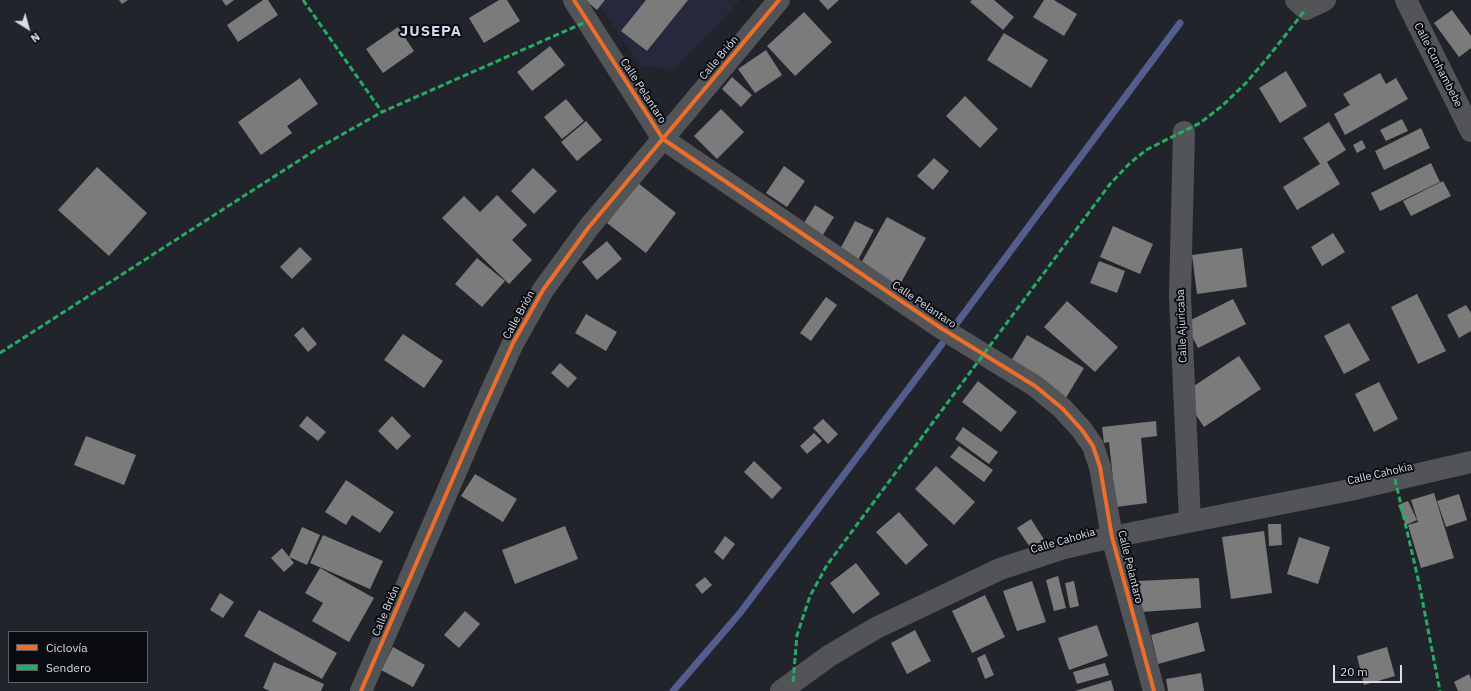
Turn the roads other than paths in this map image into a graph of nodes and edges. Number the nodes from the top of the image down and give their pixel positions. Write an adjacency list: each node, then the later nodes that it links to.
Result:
1 (574, 0): 8 (street, Calle Pelantaro)
2 (780, 0): 8 (street, Calle Brión)
3 (1296, 0): 4 (street)
4 (1325, 0)
5 (1406, 0): 6 (street, Calle Cunhambebe)
6 (1471, 131)
7 (1184, 132): 10 (street, Calle Ajuricaba)
8 (663, 139): 11 (street, Calle Pelantaro); 12 (street, Calle Brión)
9 (1471, 462): 10 (street, Calle Cahokia)
10 (1190, 521): 11 (street, Calle Cahokia)
11 (1112, 537): 13 (street, Calle Cahokia); 14 (street, Calle Pelantaro)
12 (361, 691)
13 (782, 691)
14 (1154, 691)

